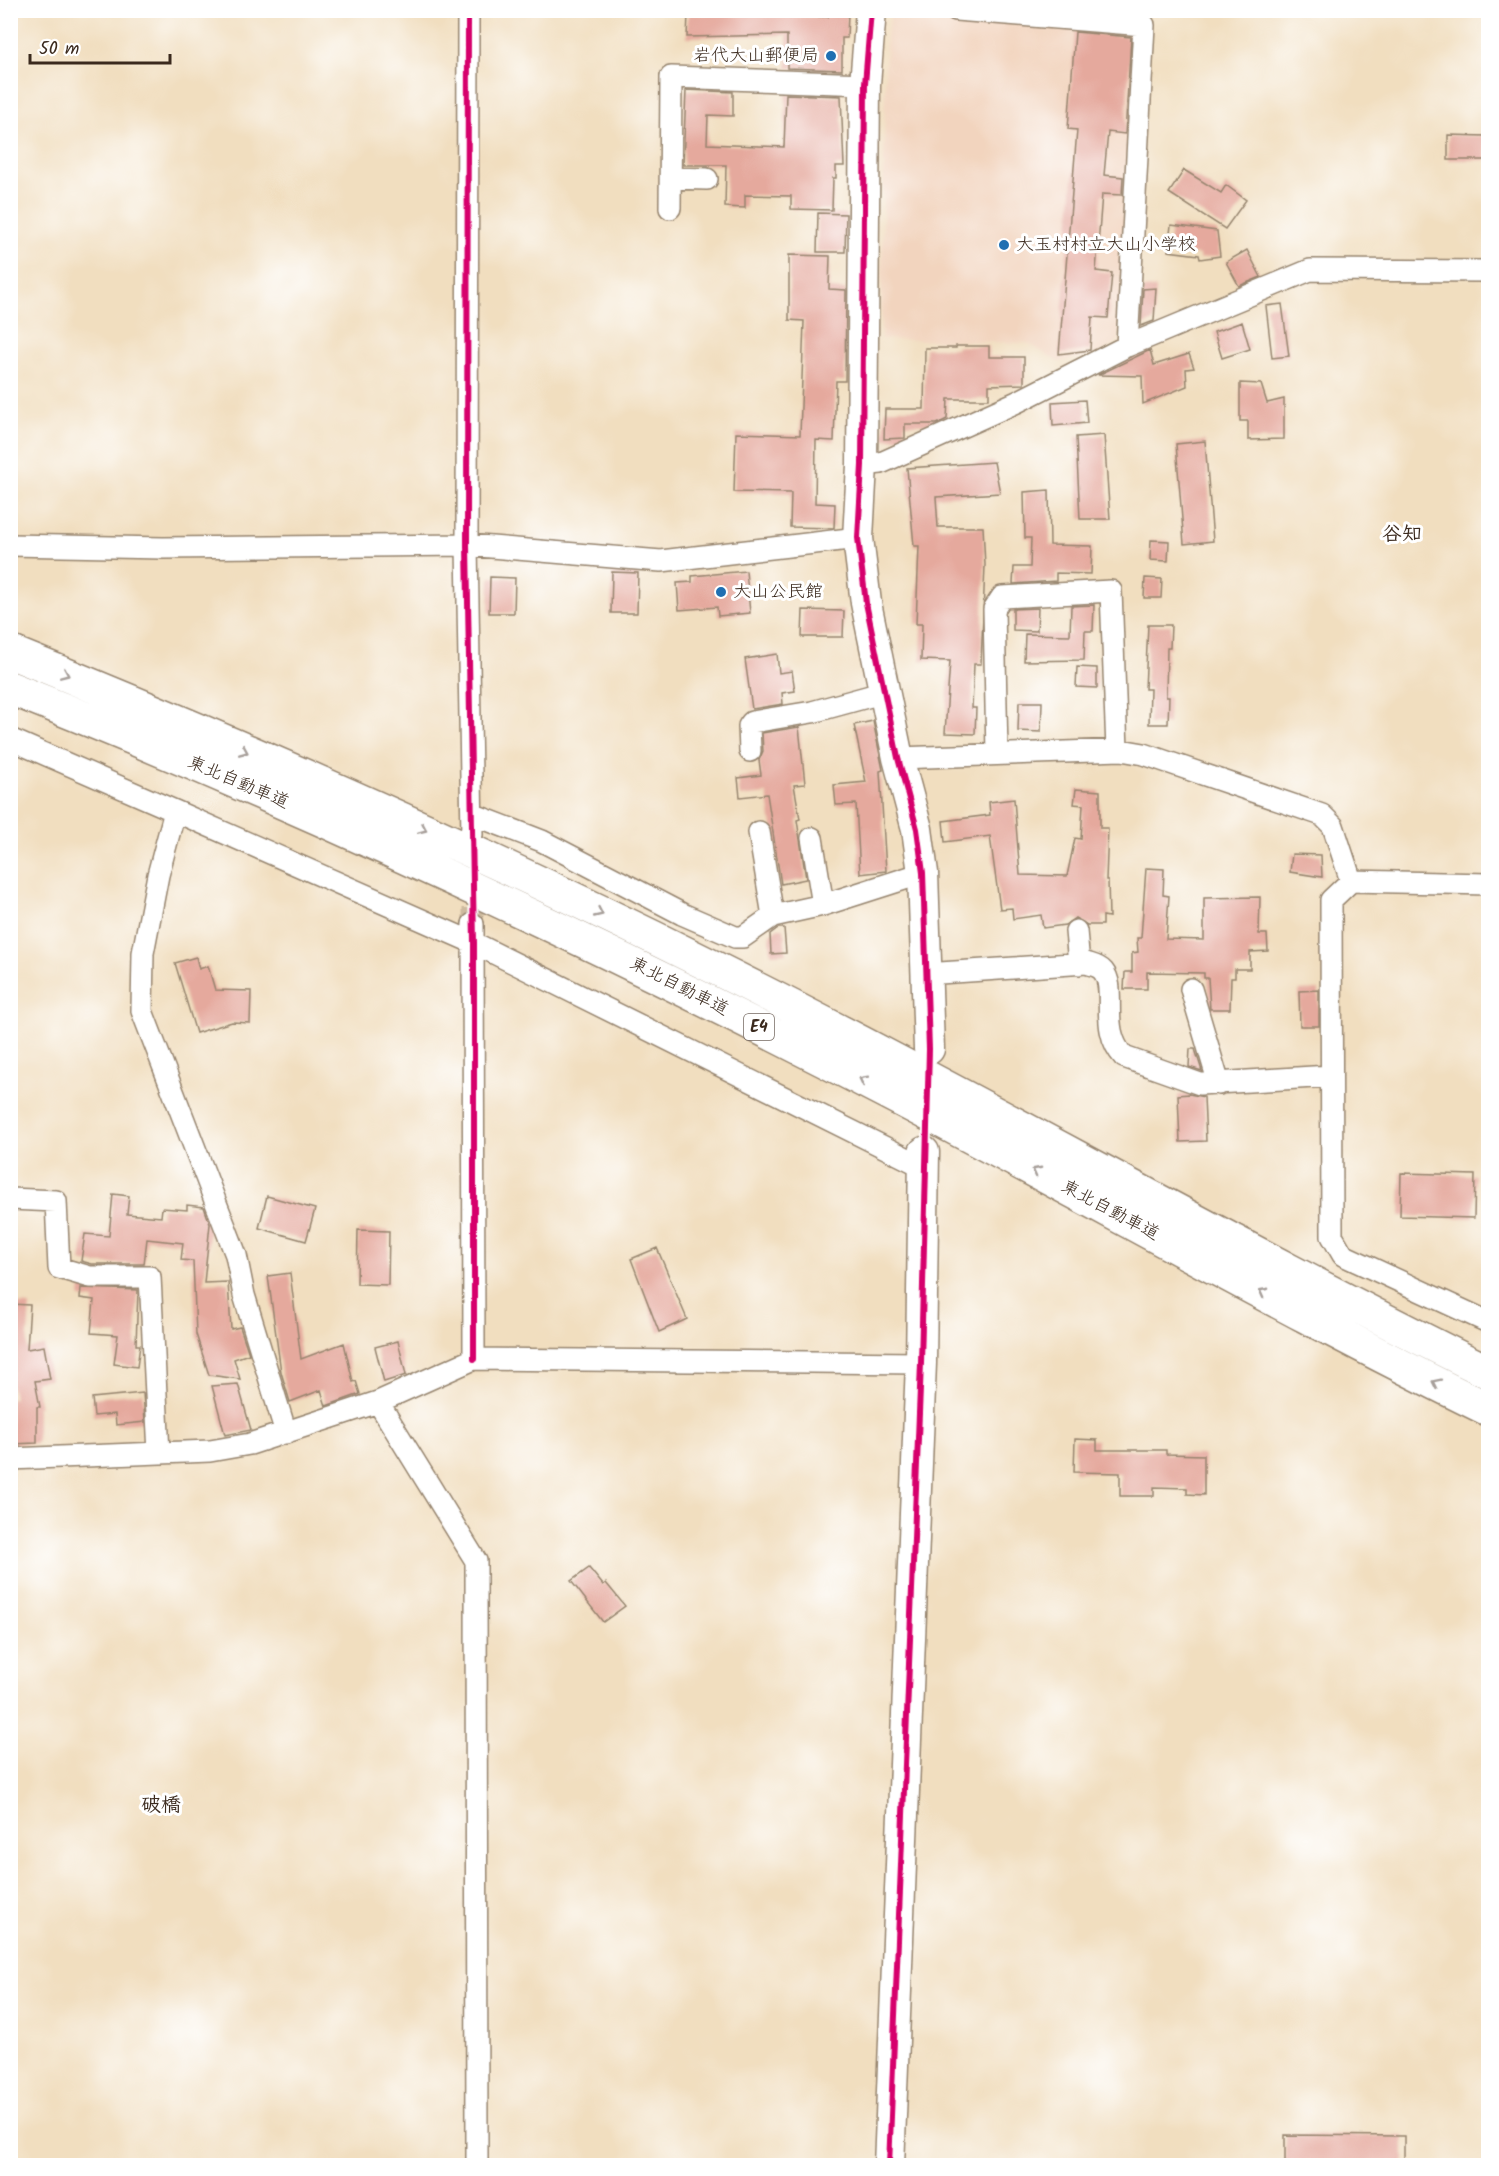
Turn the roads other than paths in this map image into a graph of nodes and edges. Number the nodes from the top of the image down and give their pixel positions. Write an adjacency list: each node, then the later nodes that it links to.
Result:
1 (468, 10): 13 (street)
2 (871, 10): 4 (street)
3 (956, 10): 9 (street)
4 (865, 84): 5 (street); 10 (street)
5 (671, 178): 6 (street); 7 (street)
6 (707, 179)
7 (670, 208)
8 (1488, 271): 9 (street)
9 (1127, 346): 10 (street)
10 (862, 465): 11 (street)
11 (858, 538): 13 (street); 16 (street)
12 (10, 545): 13 (street)
13 (467, 545): 29 (street)
14 (10, 652): 43 (highway, 東北自動車道 / E4, one-way to 43)
15 (10, 688): 45 (highway, 東北自動車道 / E4, one-way to 15)
16 (885, 692): 19 (street); 21 (street)
17 (10, 739): 22 (street)
18 (1117, 750): 20 (street); 20 (street); 26 (street)
19 (750, 751)
20 (998, 754): 21 (street)
21 (898, 758): 25 (street)
22 (175, 811): 31 (street); 46 (street)
23 (759, 832): 29 (street)
24 (812, 838): 28 (street)
25 (923, 873): 28 (street); 33 (street)
26 (1351, 881): 27 (street); 36 (street)
27 (1488, 884)
28 (823, 905): 29 (street)
29 (773, 916)
30 (1076, 931): 32 (street)
31 (473, 933): 38 (street); 41 (street)
32 (1079, 964): 33 (street); 37 (street)
33 (925, 974): 35 (street)
34 (1191, 989): 37 (street)
35 (929, 1048)
36 (1330, 1076): 37 (street); 40 (street)
37 (1219, 1084)
38 (924, 1160): 42 (street)
39 (10, 1199): 47 (street)
40 (1488, 1322)
41 (474, 1359): 42 (street); 44 (street)
42 (921, 1363): 50 (street)
43 (1488, 1372)
44 (378, 1402): 46 (street); 49 (street)
45 (1488, 1408)
46 (286, 1433): 47 (street)
47 (159, 1453): 48 (street)
48 (10, 1459)
49 (477, 2166)
50 (889, 2166)

